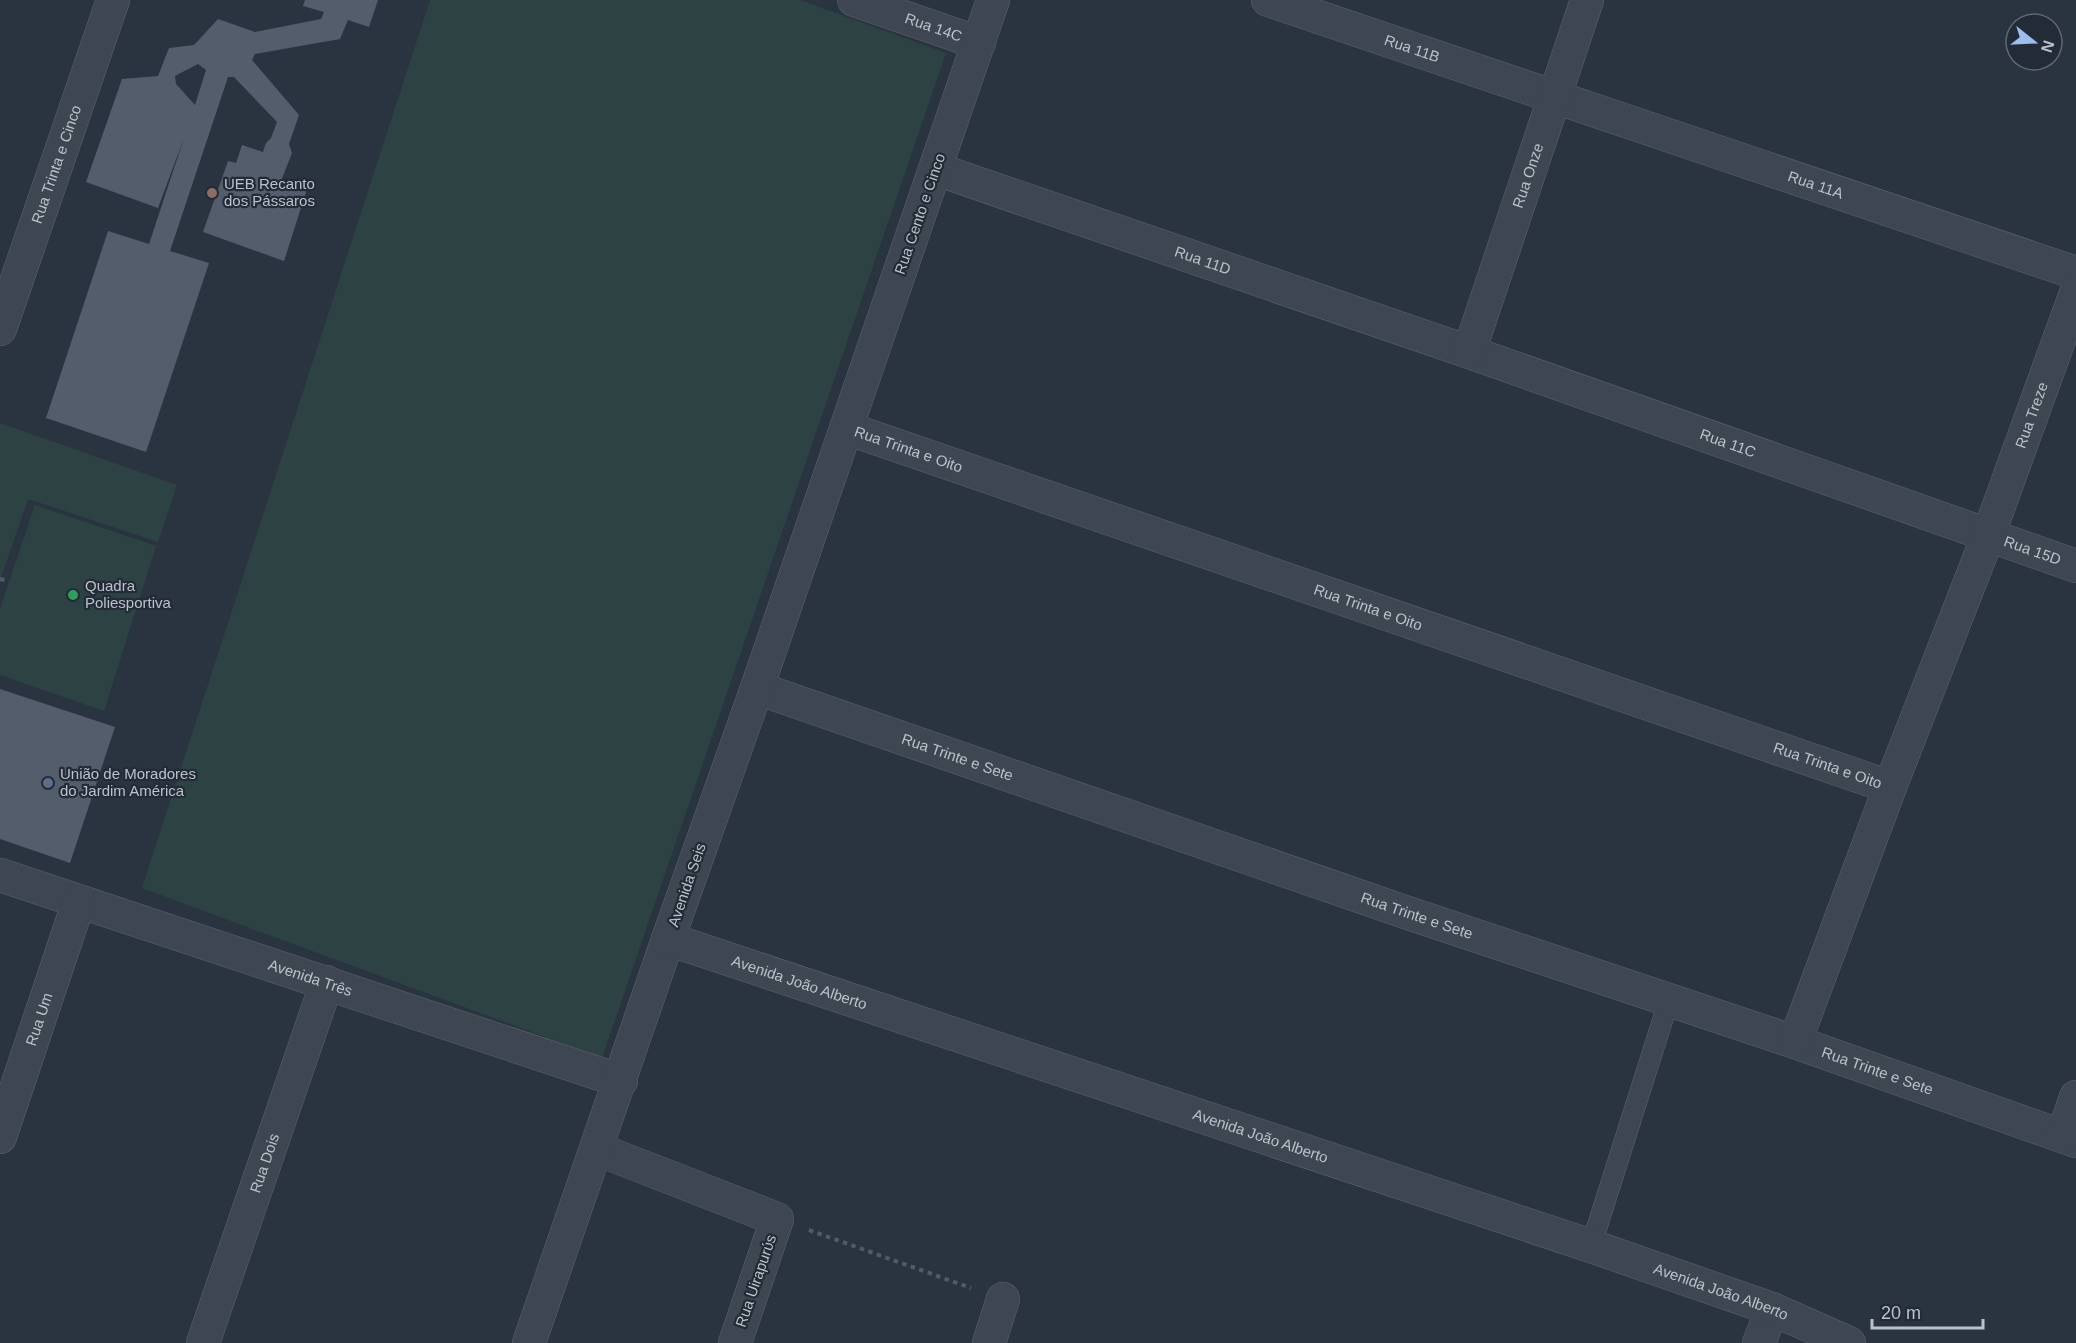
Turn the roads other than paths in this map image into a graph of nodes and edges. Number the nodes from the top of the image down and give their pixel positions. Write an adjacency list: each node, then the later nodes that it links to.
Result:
1 (113, 0): 11 (street, Rua Trinta e Cinco)
2 (854, 0): 6 (street, Rua 14C)
3 (993, 0): 6 (street, Rua Cento e Cinco)
4 (1268, 0): 7 (street, Rua 11B)
5 (1587, 0): 7 (street, Rua Onze)
6 (979, 43): 8 (street, Rua Cento e Cinco)
7 (1554, 97): 9 (street, Rua 11A); 12 (street, Rua Onze)
8 (936, 169): 12 (street, Rua 11D); 13 (street, Rua Cento e Cinco)
9 (2076, 273)
10 (2076, 293): 14 (street, Rua Treze)
11 (0, 329)
12 (1469, 352): 14 (street, Rua 11C)
13 (846, 428): 16 (street, Avenida Seis); 17 (street, Rua Trinta e Oito)
14 (1988, 536): 15 (street, Rua 15D); 17 (street, Rua Trinta e Oito)
15 (2076, 566)
16 (757, 688): 20 (street, Avenida Seis); 22 (street, Rua Trinte e Sete)
17 (1890, 787): 23 (street, Rua Trinta e Oito)
18 (0, 874): 19 (street, Avenida Três)
19 (79, 901): 21 (street, Avenida Três); 26 (street, Rua Um)
20 (668, 939): 24 (street, Avenida Seis); 29 (street, Avenida João Alberto)
21 (327, 982): 24 (street, Avenida Três); 32 (street, Rua Dois)
22 (1669, 1000): 23 (street, Rua Trinte e Sete); 29 (lane)
23 (1795, 1042): 27 (street, Rua Trinte e Sete)
24 (621, 1081): 28 (street, Avenida Seis)
25 (2076, 1097): 27 (street)
26 (0, 1137)
27 (2069, 1138)
28 (597, 1149): 33 (street, Avenida Seis); 34 (street, Rua Uirapurύs)
29 (1591, 1246): 31 (street, Avenida João Alberto)
30 (1003, 1299): 35 (street)
31 (1772, 1309): 36 (street); 37 (street, Avenida João Alberto)
32 (203, 1343)
33 (529, 1343)
34 (735, 1343)
35 (989, 1343)
36 (1759, 1343)
37 (1849, 1343)

